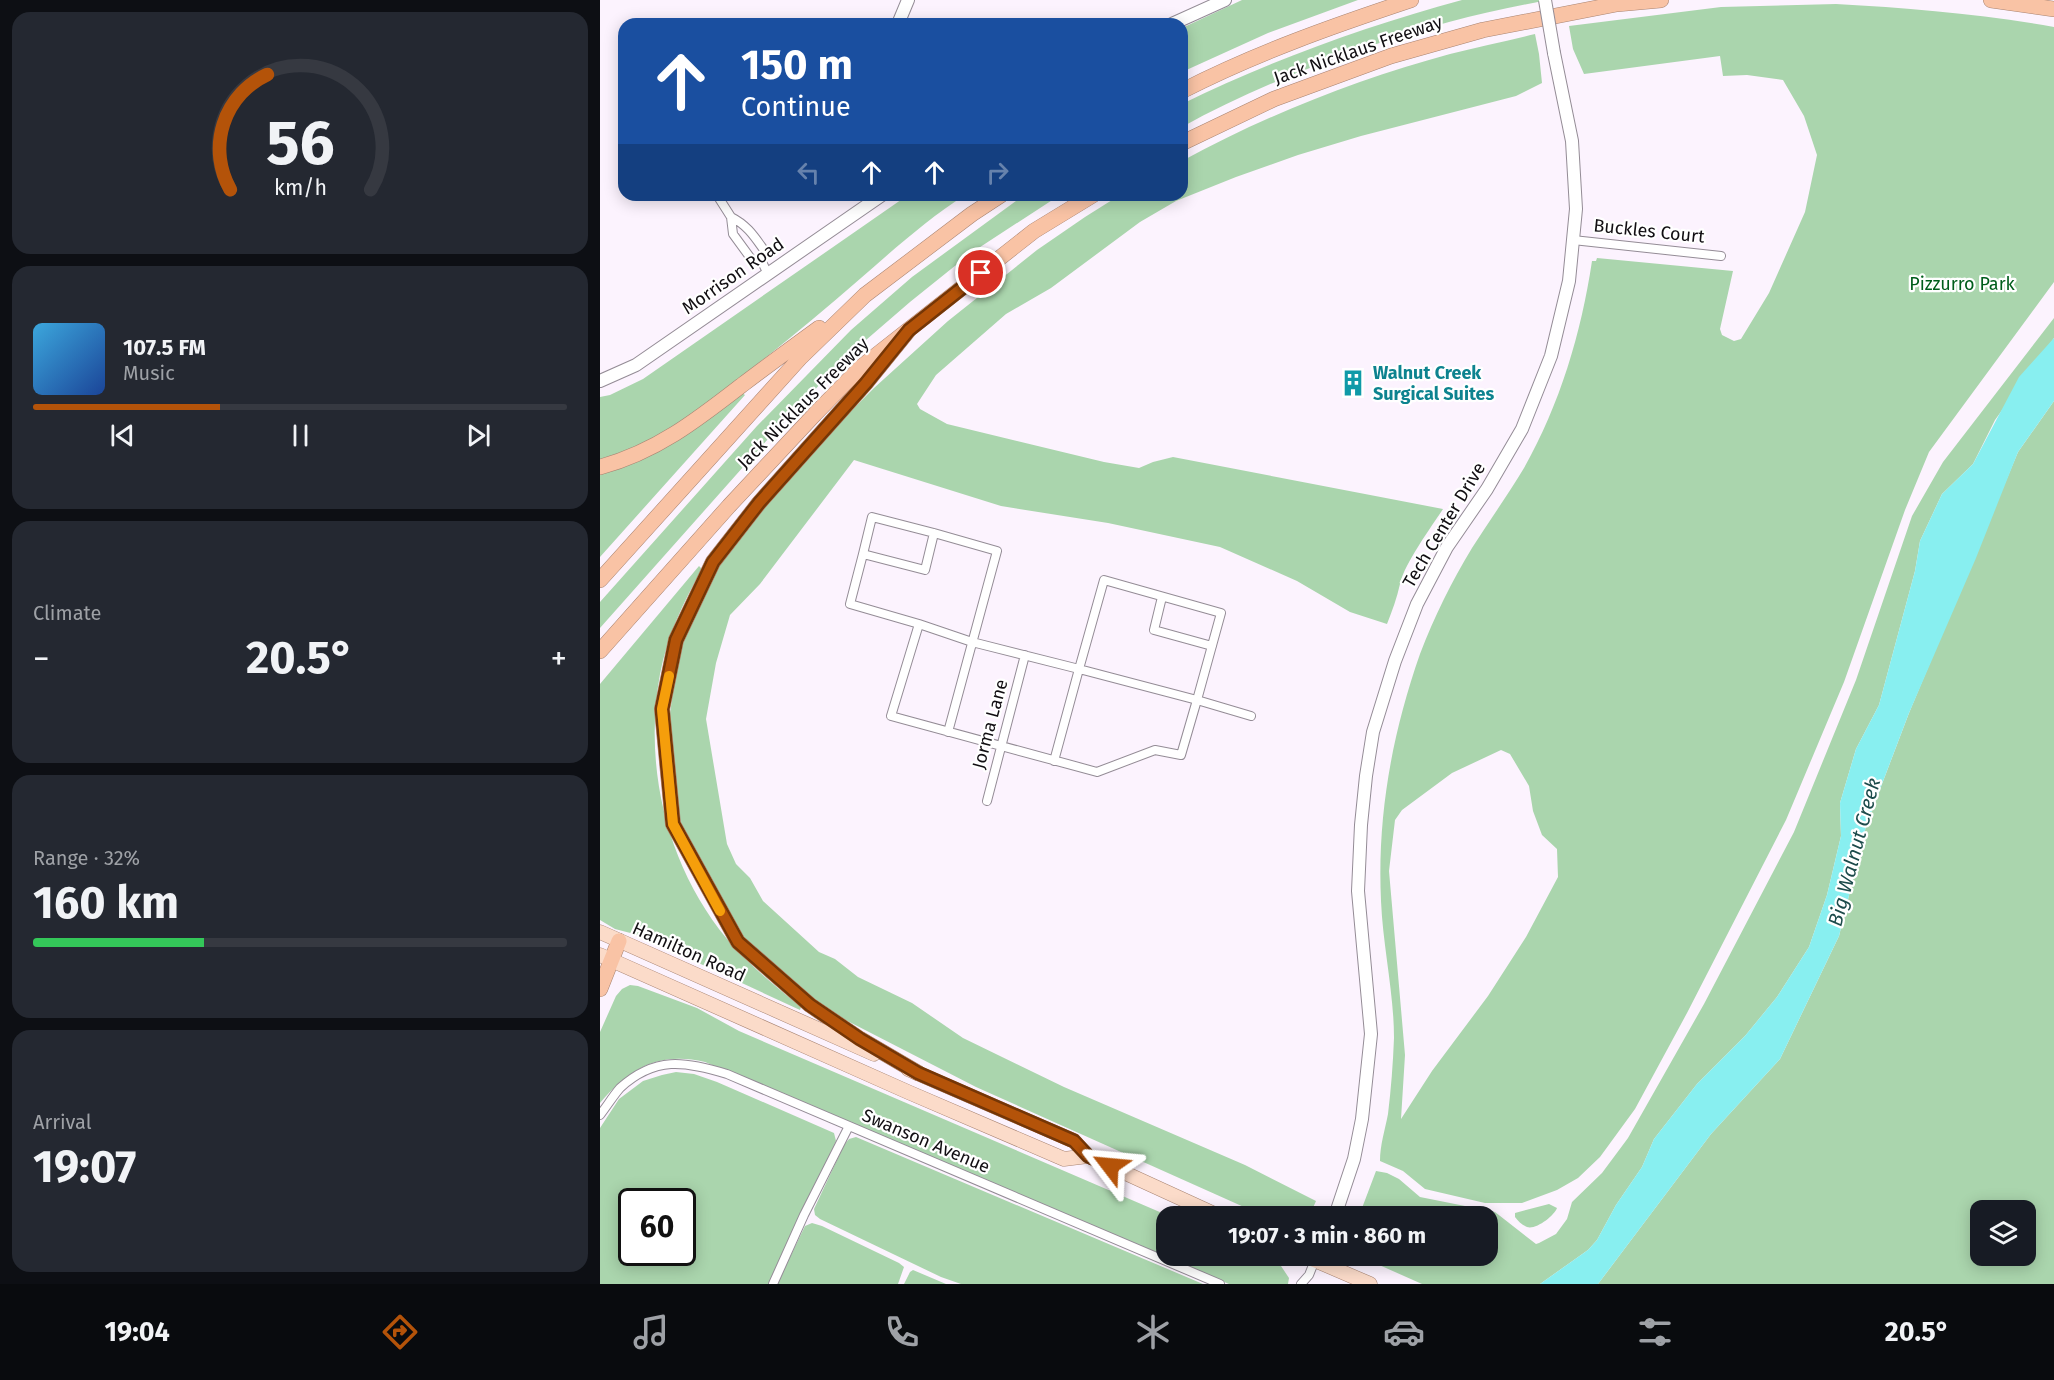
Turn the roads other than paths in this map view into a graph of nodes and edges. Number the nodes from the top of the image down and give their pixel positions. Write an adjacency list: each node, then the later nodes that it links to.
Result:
1 (908, 0): 8 (main road)
2 (1225, 0): 9 (main road)
3 (1411, 0): 10 (highway, Jack Nicklaus Freeway)
4 (1545, 0): 17 (main road, Tech Center Drive, bridge)
5 (1661, 0): 11 (highway, Jack Nicklaus Freeway)
6 (1991, 0): 7 (highway)
7 (2054, 9)
8 (900, 18)
9 (1185, 18)
10 (1188, 88)
11 (1188, 140)
12 (721, 201): 16 (street)
13 (873, 201): 20 (main road, Morrison Road)
14 (992, 201): 21 (highway, Jack Nicklaus Freeway)
15 (1083, 201): 22 (highway, Jack Nicklaus Freeway)
16 (730, 217): 19 (street); 19 (street)
17 (1573, 240): 18 (street, Buckles Court); 50 (main road, Tech Center Drive)
18 (1721, 255)
19 (762, 262): 20 (street)
20 (768, 273): 23 (main road, Morrison Road)
21 (865, 294): 24 (highway); 27 (highway, Jack Nicklaus Freeway)
22 (909, 330): 32 (highway, Jack Nicklaus Freeway); 45 (highway)
23 (600, 381)
24 (600, 467)
25 (934, 533): 26 (street); 26 (street); 30 (street)
26 (863, 554): 29 (street)
27 (600, 580)
28 (1162, 597): 31 (street); 31 (street); 34 (street)
29 (919, 624): 30 (street); 37 (street)
30 (972, 642): 33 (street); 37 (street)
31 (1212, 646): 35 (street)
32 (600, 651)
33 (1025, 655): 34 (street); 38 (street, Jorma Lane)
34 (1080, 669): 35 (street); 39 (street)
35 (1197, 700): 36 (street); 39 (street)
36 (1251, 716)
37 (948, 732): 38 (street)
38 (1001, 746): 39 (street); 40 (street, Jorma Lane)
39 (1054, 761)
40 (987, 801)
41 (600, 933): 42 (main road, Hamilton Road)
42 (619, 941): 43 (highway); 45 (main road, Hamilton Road)
43 (606, 958): 44 (highway); 48 (main road, Hamilton Road)
44 (600, 989)
45 (918, 1073): 48 (main road, Hamilton Road)
46 (600, 1115): 47 (street, Swanson Avenue)
47 (849, 1126): 53 (street); 54 (street, Swanson Avenue)
48 (1088, 1156): 49 (main road, Hamilton Road)
49 (1197, 1206)
50 (1338, 1206)
51 (1311, 1266): 55 (street)
52 (1332, 1266): 56 (main road)
53 (772, 1284)
54 (1220, 1284)
55 (1301, 1284)
56 (1370, 1284)

